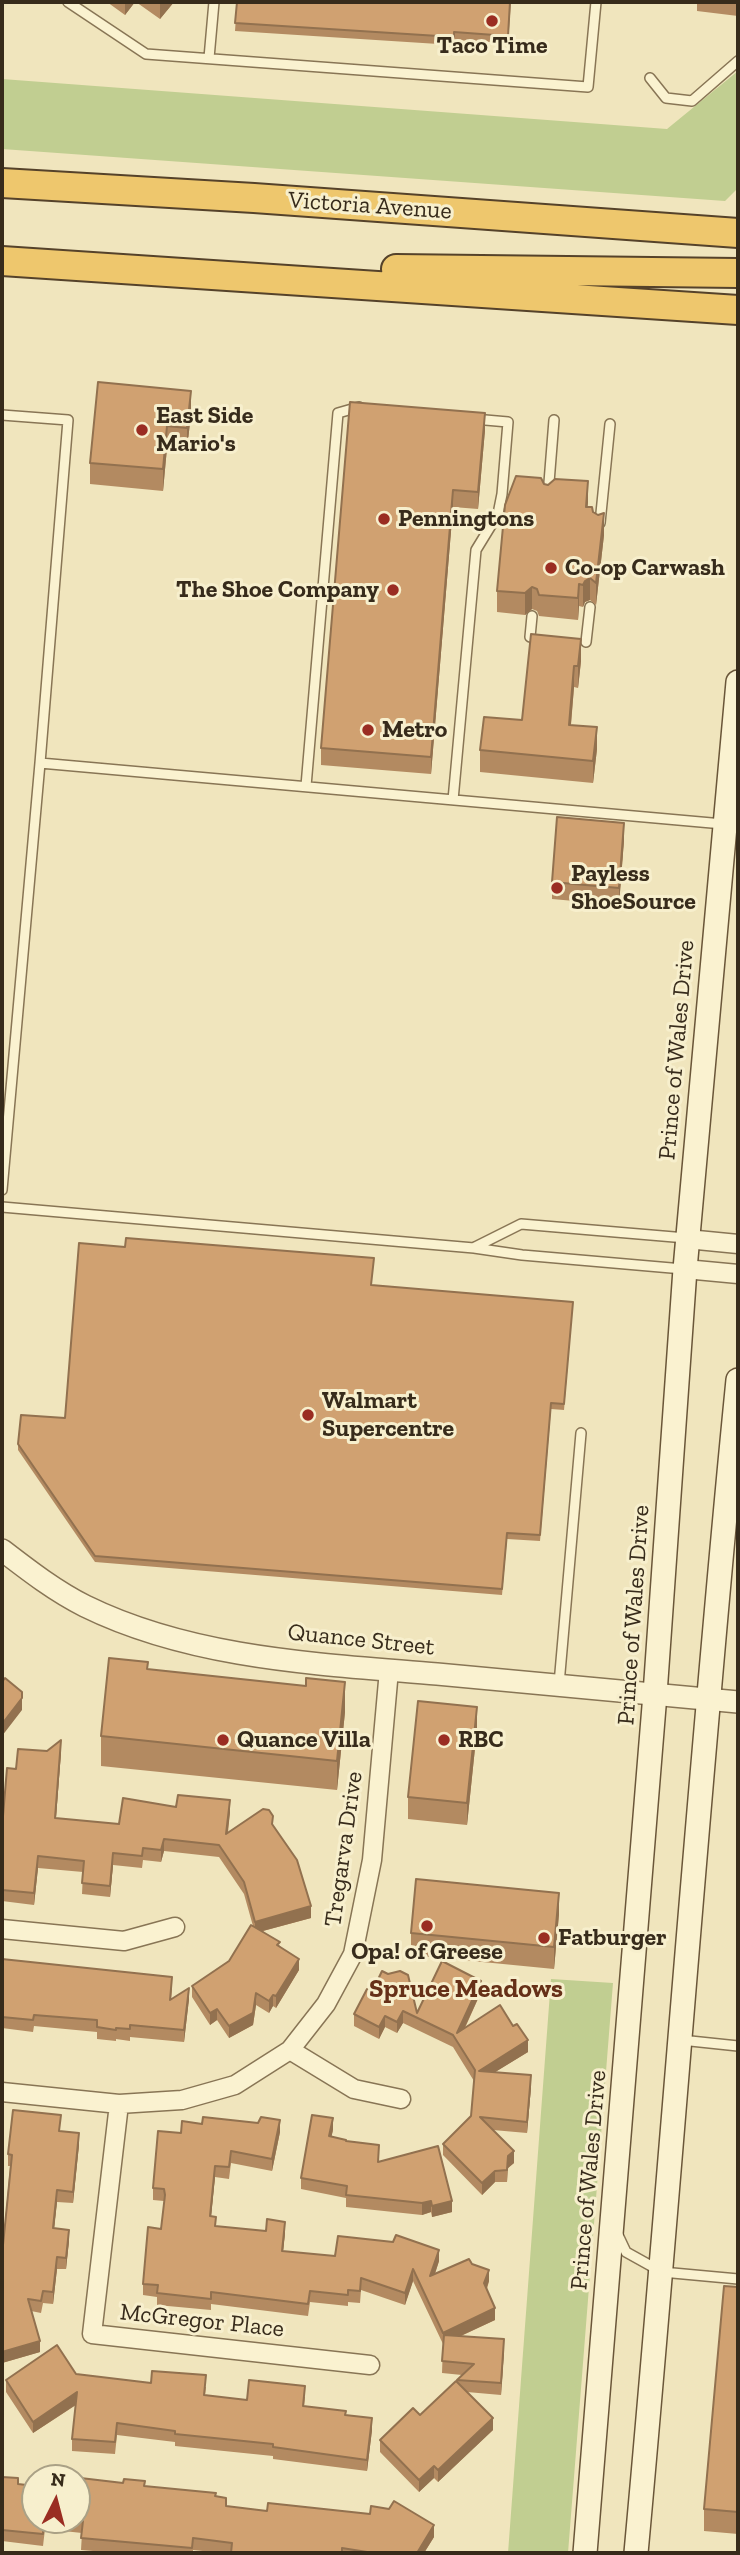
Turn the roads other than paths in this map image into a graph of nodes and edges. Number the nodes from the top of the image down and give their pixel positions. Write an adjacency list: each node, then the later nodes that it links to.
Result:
1 (68, 2): 4 (lane)
2 (214, 2): 4 (lane)
3 (596, 2): 4 (lane)
4 (209, 58)
5 (738, 61): 6 (lane)
6 (650, 78)
7 (2, 183): 8 (highway, Victoria Avenue)
8 (738, 233)
9 (2, 261): 10 (highway)
10 (102, 267): 11 (highway); 12 (highway)
11 (738, 273)
12 (738, 310)
13 (367, 408): 26 (lane)
14 (2, 415): 25 (lane)
15 (470, 418): 27 (lane)
16 (554, 420): 18 (lane)
17 (610, 424): 19 (lane)
18 (548, 500)
19 (599, 530)
20 (590, 607): 23 (lane)
21 (532, 616): 22 (lane)
22 (530, 637)
23 (586, 642)
24 (738, 682): 28 (main road, Prince of Wales Drive)
25 (40, 763): 26 (lane); 29 (lane)
26 (306, 786): 27 (lane)
27 (453, 800): 28 (lane)
28 (723, 824): 31 (main road, Prince of Wales Drive)
29 (2, 1190)
30 (2, 1207): 33 (lane)
31 (687, 1239): 32 (street); 33 (lane); 34 (main road, Prince of Wales Drive)
32 (738, 1244)
33 (474, 1248): 34 (lane)
34 (685, 1269): 35 (street); 41 (main road, Prince of Wales Drive)
35 (738, 1274)
36 (738, 1380): 42 (main road)
37 (581, 1433): 40 (lane)
38 (2, 1550): 39 (street, Quance Street)
39 (389, 1670): 40 (street, Quance Street); 48 (street, Tregarva Drive)
40 (559, 1686): 41 (street, Quance Street)
41 (654, 1694): 42 (street, Quance Street); 52 (main road, Prince of Wales Drive)
42 (708, 1699): 43 (street, Quance Street); 46 (main road)
43 (738, 1702)
44 (175, 1927): 45 (street)
45 (2, 1929)
46 (681, 2040): 47 (lane); 53 (main road)
47 (738, 2046)
48 (290, 2050): 50 (street); 51 (street, Tregarva Drive)
49 (2, 2092): 51 (street, Tregarva Drive)
50 (401, 2099)
51 (119, 2104): 55 (street, McGregor Place)
52 (611, 2221): 53 (lane); 56 (main road, Prince of Wales Drive)
53 (662, 2272): 54 (lane); 57 (main road)
54 (738, 2279)
55 (370, 2365)
56 (585, 2553)
57 (636, 2553)

